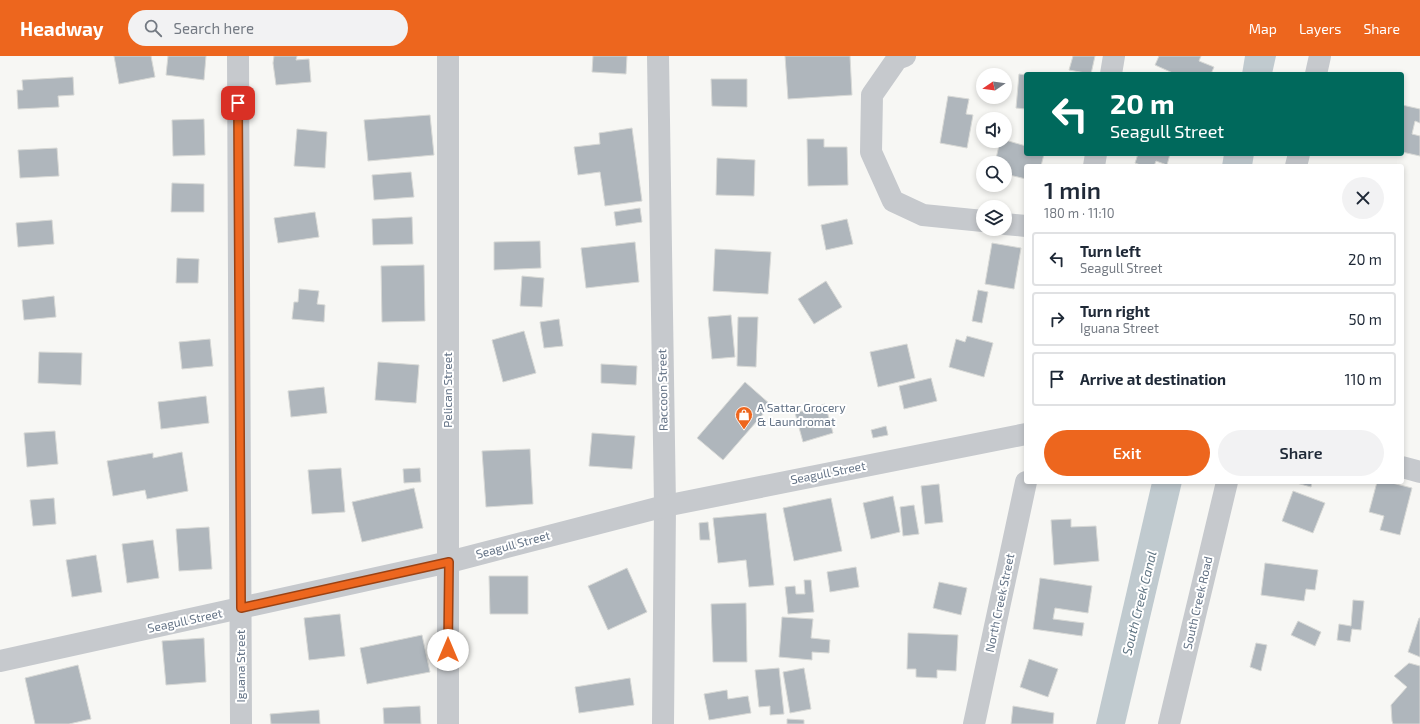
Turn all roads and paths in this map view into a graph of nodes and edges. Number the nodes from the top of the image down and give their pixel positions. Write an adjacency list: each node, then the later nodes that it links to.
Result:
1 (238, 56): 19 (street, Iguana Street)
2 (448, 56): 18 (street, Pelican Street)
3 (658, 56): 17 (street, Raccoon Street)
4 (905, 56): 9 (street)
5 (1114, 56): 7 (street)
6 (1320, 56): 8 (street)
7 (1111, 72)
8 (1316, 72)
9 (976, 220)
10 (1012, 225): 11 (street)
11 (1024, 226)
12 (1024, 434): 17 (street, Seagull Street)
13 (1404, 468): 14 (street)
14 (1420, 472)
15 (1026, 484): 24 (street, North Creek Street)
16 (1227, 484): 25 (street, South Creek Road)
17 (665, 506): 18 (street, Seagull Street); 23 (street, Raccoon Street)
18 (449, 562): 19 (street, Seagull Street); 22 (street, Pelican Street)
19 (241, 608): 20 (street, Seagull Street); 21 (street, Iguana Street)
20 (0, 661)
21 (242, 724)
22 (448, 724)
23 (663, 724)
24 (974, 724)
25 (1169, 724)

